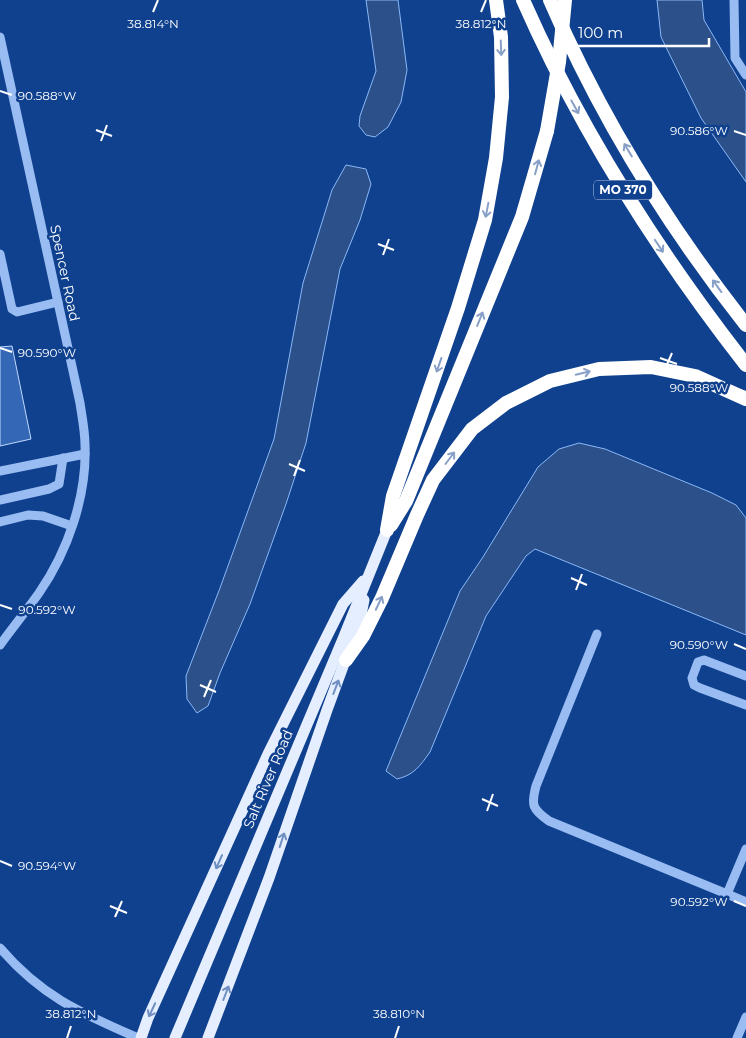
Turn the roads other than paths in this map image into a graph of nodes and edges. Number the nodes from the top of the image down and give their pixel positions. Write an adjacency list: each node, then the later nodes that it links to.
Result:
1 (496, 0): 23 (highway, one-way to 23)
2 (523, 0): 15 (highway, MO 370, one-way to 15)
3 (550, 0): 14 (highway, MO 370, one-way to 3)
4 (565, 0): 23 (highway, one-way to 4, bridge)
5 (734, 0): 7 (street)
6 (0, 37): 8 (street, Spencer Road)
7 (746, 75)
8 (4, 81): 11 (street, Spencer Road)
9 (0, 254): 10 (street)
10 (3, 280): 12 (street)
11 (58, 302): 12 (street); 17 (street, Spencer Road)
12 (10, 306): 13 (street)
13 (0, 308)
14 (746, 325)
15 (746, 365)
16 (746, 399): 27 (highway, one-way to 16)
17 (85, 454): 18 (street); 22 (street, Spencer Road)
18 (63, 458): 19 (street); 20 (street)
19 (0, 471)
20 (0, 500)
21 (0, 522): 22 (street)
22 (72, 526): 26 (street, Spencer Road)
23 (387, 530): 24 (main road, Salt River Road)
24 (370, 572): 27 (main road); 36 (main road, one-way to 36); 37 (main road, Salt River Road)
25 (597, 634): 31 (street)
26 (0, 645)
27 (346, 660): 35 (main road, one-way to 27)
28 (746, 676): 29 (street)
29 (746, 705)
30 (746, 849): 31 (street)
31 (727, 894): 32 (street)
32 (746, 902)
33 (0, 948): 36 (street)
34 (746, 1016): 40 (street)
35 (216, 1019): 38 (main road); 39 (main road)
36 (139, 1038)
37 (175, 1038)
38 (208, 1038)
39 (216, 1038)
40 (737, 1038)

